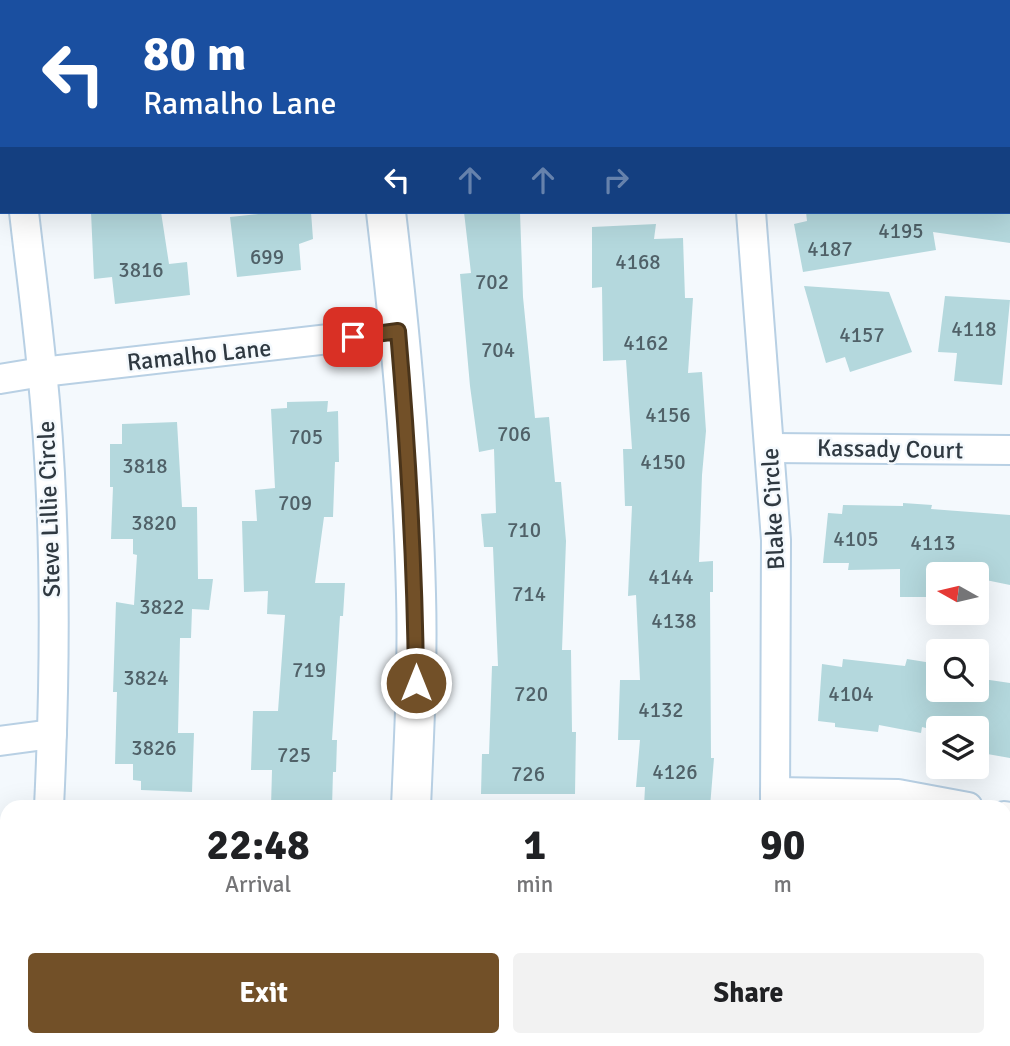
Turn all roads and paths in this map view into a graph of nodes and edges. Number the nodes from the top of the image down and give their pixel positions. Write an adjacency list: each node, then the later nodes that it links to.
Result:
1 (23, 214): 5 (street, Steve Lillie Circle)
2 (386, 214): 4 (street)
3 (751, 214): 7 (street, Blake Circle)
4 (398, 331): 5 (street, Ramalho Lane); 13 (street)
5 (42, 372): 6 (street, Ramalho Lane); 9 (street, Steve Lillie Circle)
6 (0, 379)
7 (771, 448): 8 (street, Kassady Court); 11 (street, Blake Circle)
8 (1010, 450)
9 (52, 734): 10 (street); 12 (street, Steve Lillie Circle)
10 (0, 741)
11 (775, 799): 14 (street)
12 (49, 800)
13 (411, 800)
14 (930, 800)

